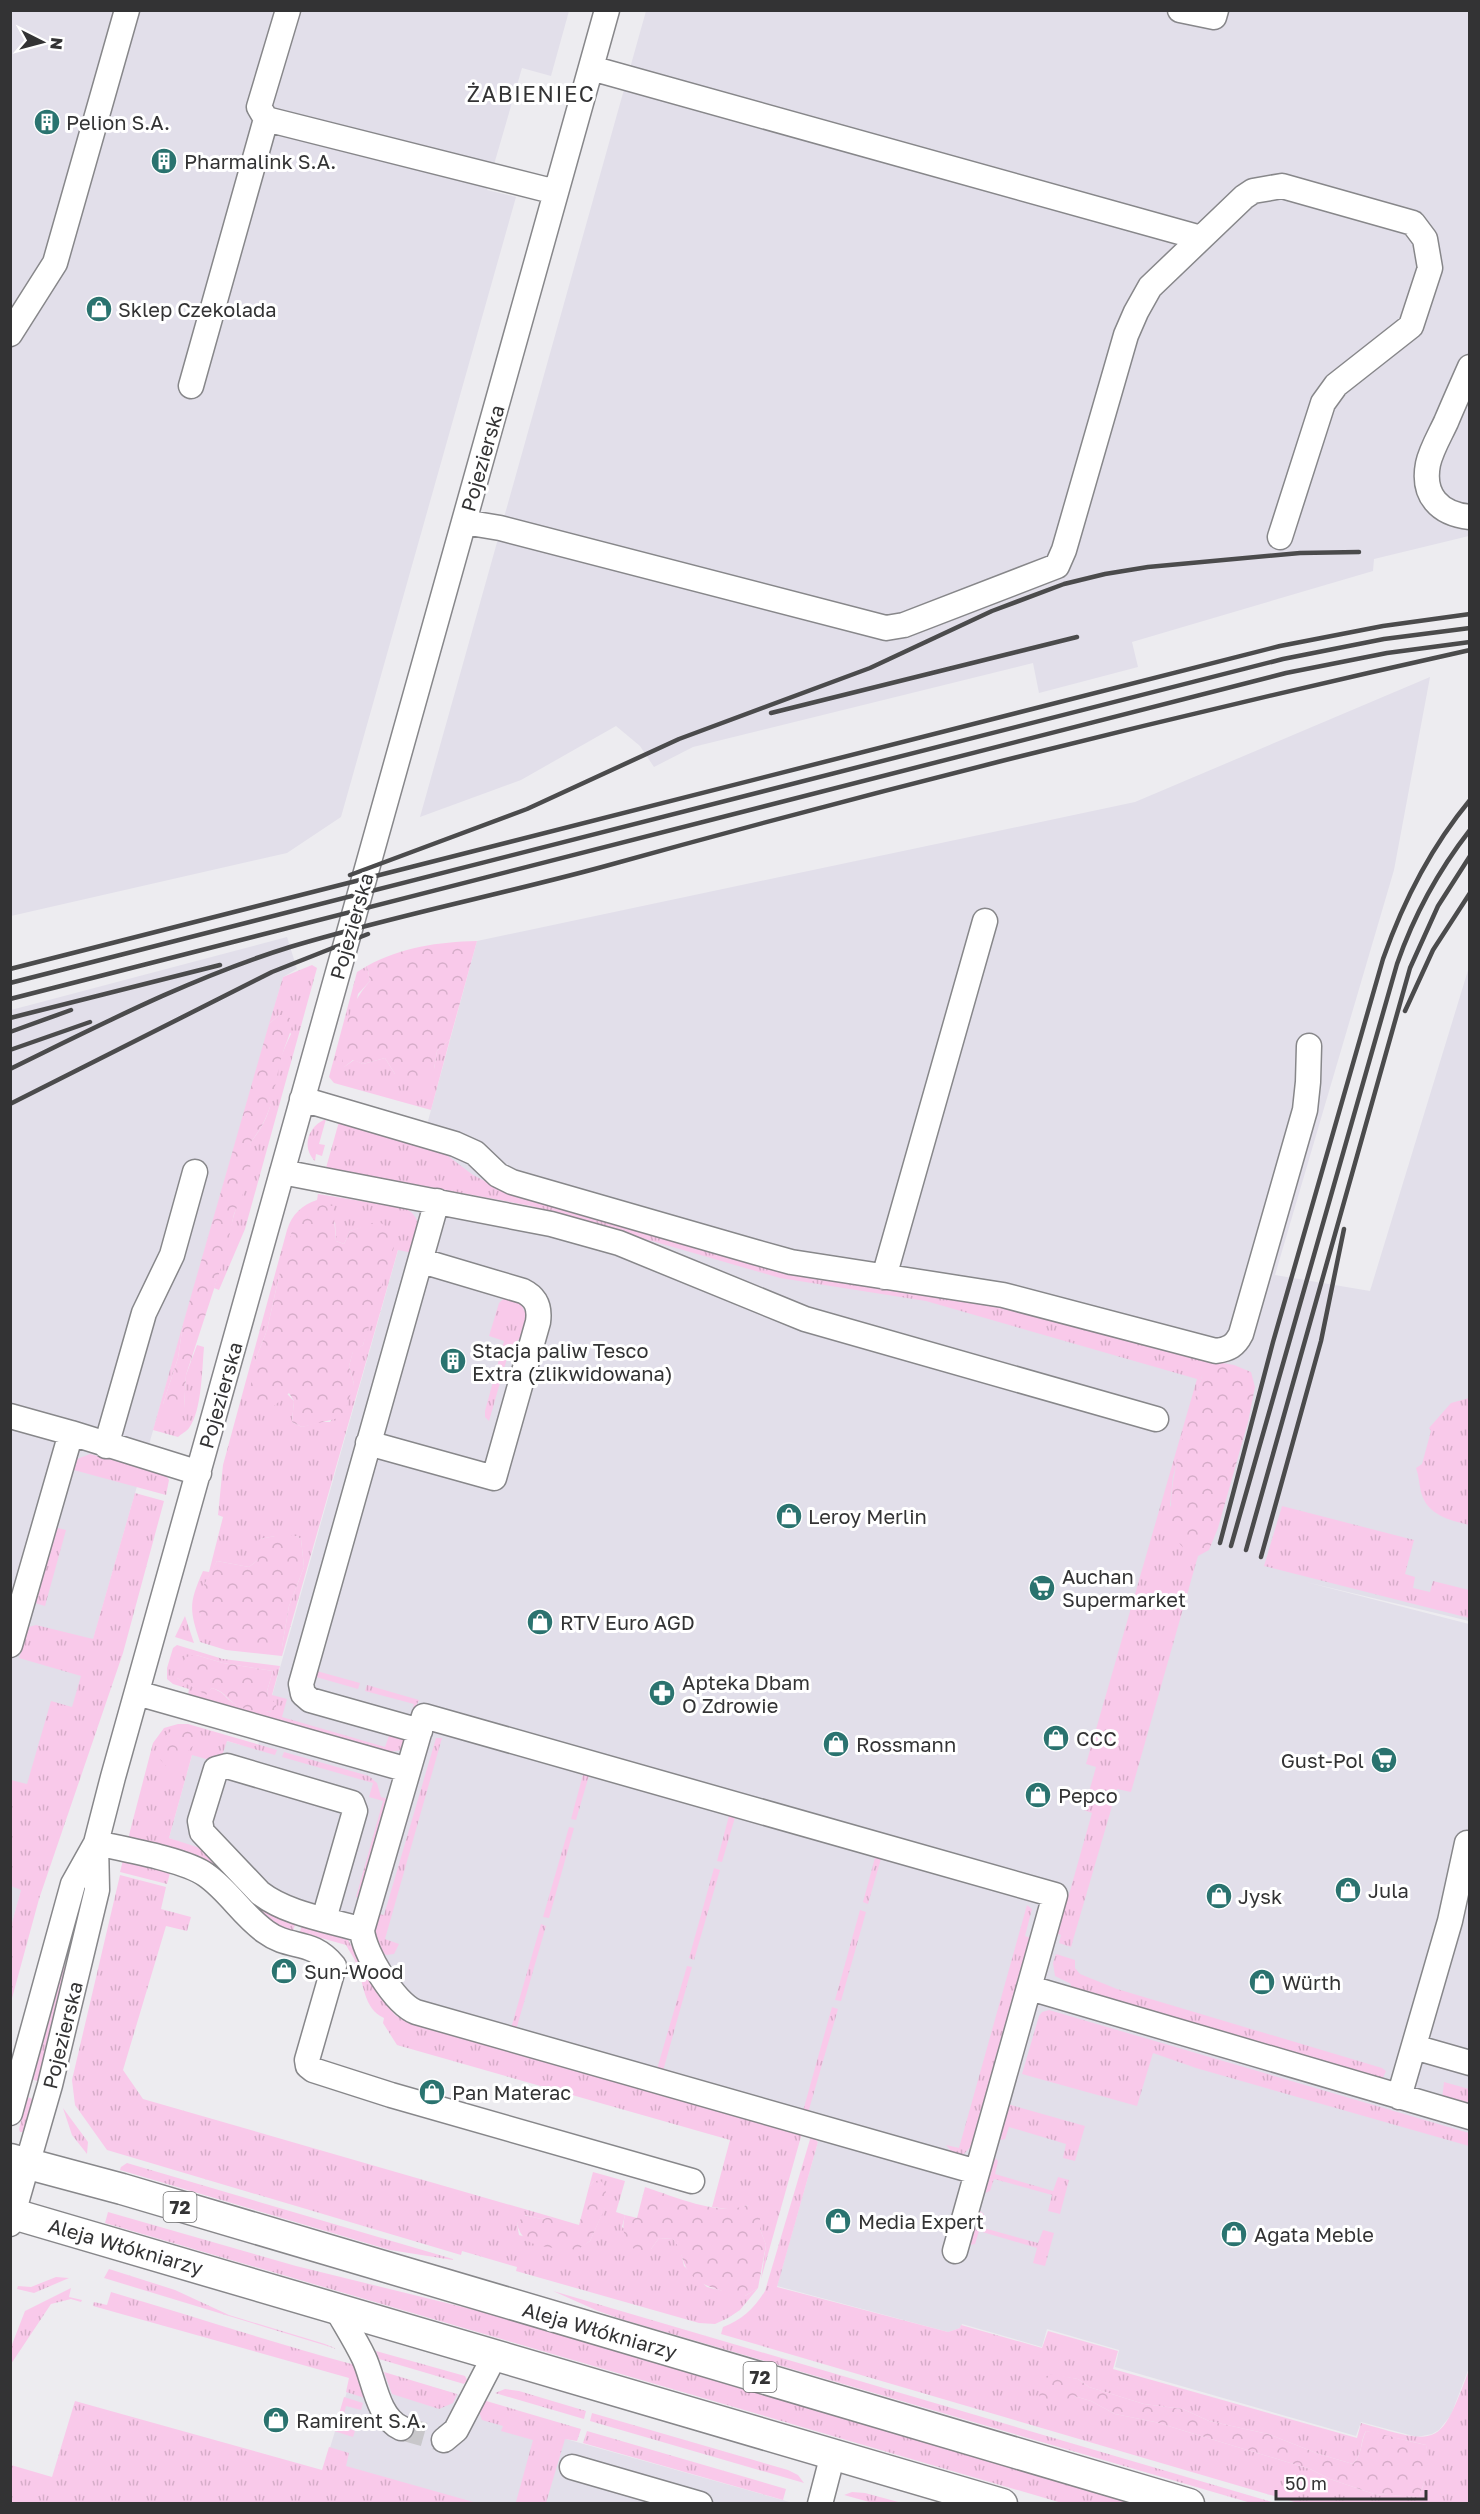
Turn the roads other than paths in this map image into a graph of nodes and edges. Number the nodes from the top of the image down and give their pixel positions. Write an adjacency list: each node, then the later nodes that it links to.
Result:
1 (127, 10): 10 (street)
2 (288, 10): 7 (street)
3 (607, 10): 6 (street, Pojezierska)
4 (1180, 10): 5 (street)
5 (1216, 10)
6 (591, 68): 8 (street, Pojezierska); 9 (street)
7 (266, 119): 8 (street); 12 (street)
8 (556, 192): 14 (street, Pojezierska)
9 (1201, 238): 14 (street); 15 (street)
10 (10, 334)
11 (1470, 366): 13 (street)
12 (191, 386)
13 (1470, 517)
14 (464, 522): 18 (street, Pojezierska)
15 (1280, 537)
16 (985, 921): 23 (street)
17 (1309, 1046): 23 (street)
18 (302, 1099): 20 (street, Pojezierska); 23 (street)
19 (195, 1172): 28 (street)
20 (282, 1172): 21 (street); 29 (street, Pojezierska)
21 (437, 1202): 22 (street); 25 (street)
22 (422, 1261): 27 (street); 27 (street)
23 (884, 1277)
24 (10, 1416): 26 (street)
25 (1155, 1419)
26 (70, 1433): 28 (street); 30 (street)
27 (368, 1443): 32 (street)
28 (106, 1446): 29 (street)
29 (199, 1473): 31 (street, Pojezierska)
30 (10, 1645)
31 (137, 1693): 33 (street); 34 (street, Pojezierska)
32 (422, 1724): 33 (street); 38 (street)
33 (408, 1770): 37 (street)
34 (96, 1843): 42 (street, Pojezierska); 44 (street, Pojezierska); 46 (street)
35 (1470, 1844): 39 (street)
36 (324, 1919): 36 (street); 37 (street)
37 (362, 1930): 45 (street)
38 (1029, 1988): 41 (street); 45 (street)
39 (1414, 2047): 40 (street); 41 (street)
40 (1470, 2063)
41 (1399, 2097): 43 (street)
42 (10, 2113)
43 (1470, 2117)
44 (19, 2162): 47 (street, Pojezierska); 58 (main road, Aleja Włókniarzy / 72)
45 (977, 2172): 48 (street)
46 (692, 2181)
47 (11, 2217): 49 (main road, Aleja Włókniarzy)
48 (955, 2251)
49 (336, 2308): 50 (main road, Aleja Włókniarzy); 51 (street)
50 (495, 2355): 52 (street); 53 (main road, Aleja Włókniarzy)
51 (401, 2428)
52 (444, 2440)
53 (833, 2454): 56 (street); 57 (main road, Aleja Włókniarzy)
54 (572, 2467): 55 (street)
55 (700, 2504)
56 (820, 2504)
57 (1002, 2504)
58 (1189, 2504)

